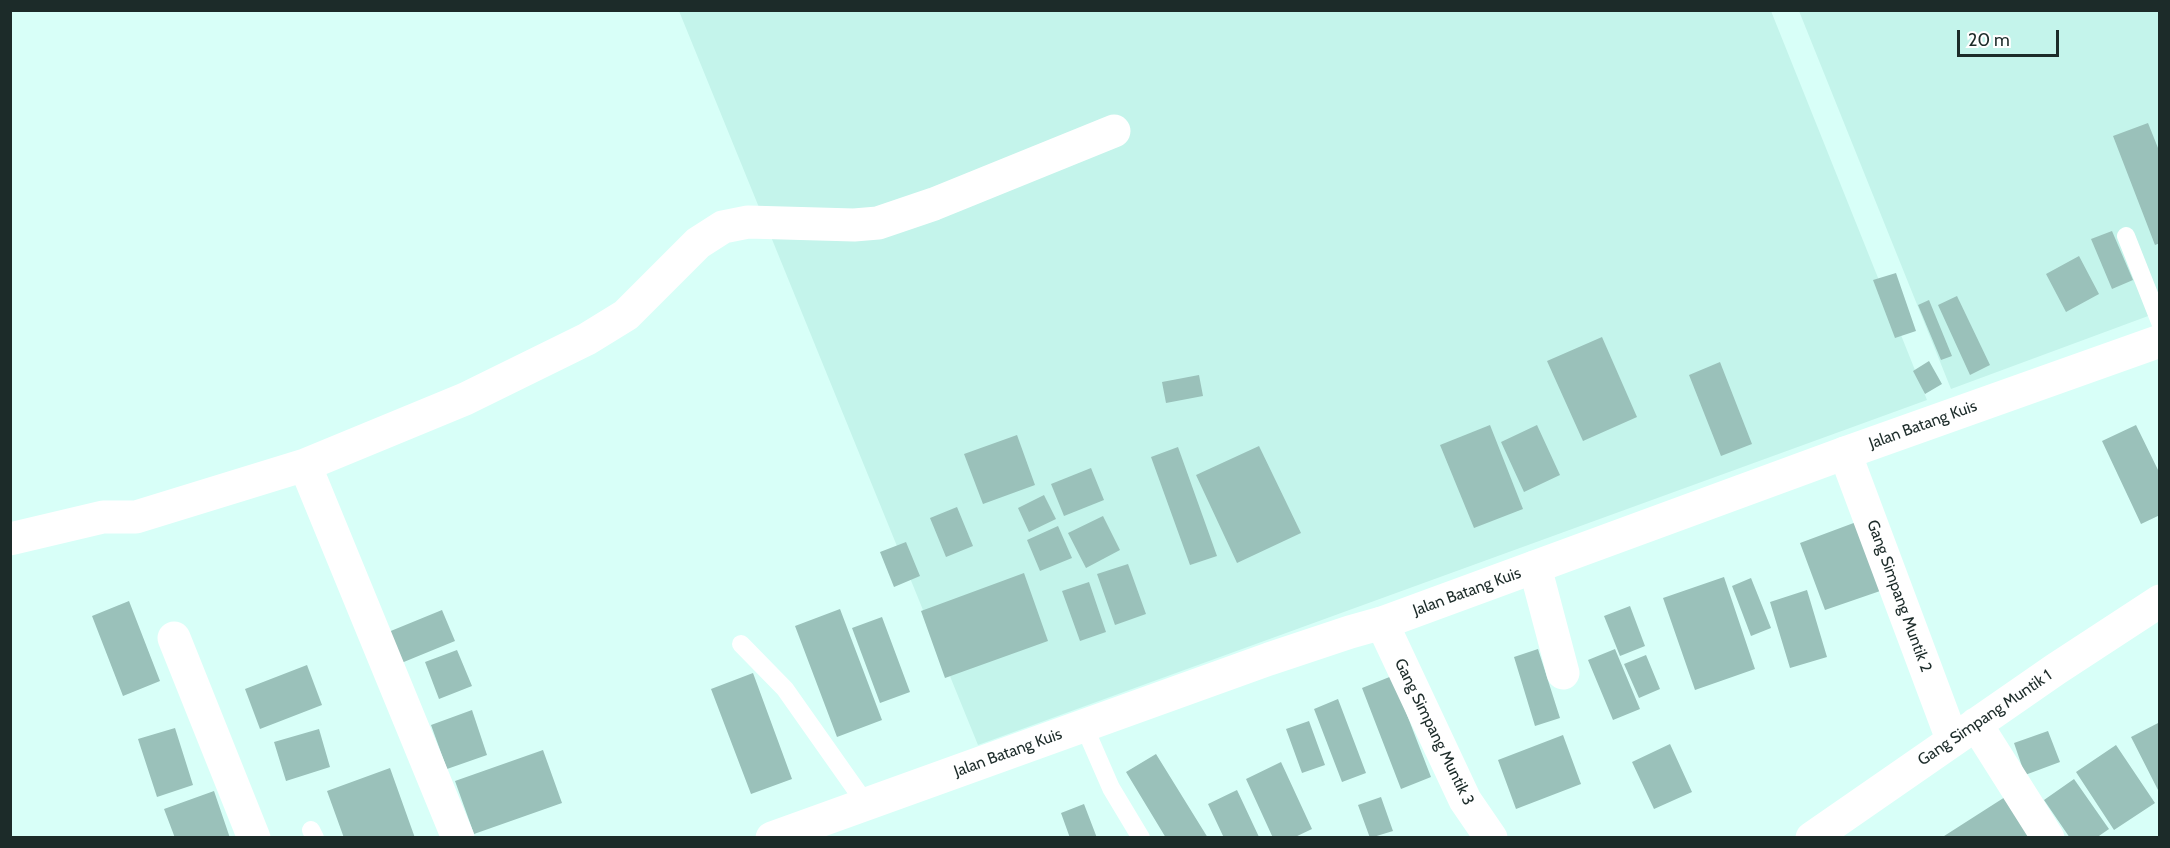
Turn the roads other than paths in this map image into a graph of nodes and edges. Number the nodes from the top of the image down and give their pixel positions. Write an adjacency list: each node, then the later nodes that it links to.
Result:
1 (1114, 131): 6 (street)
2 (2126, 236): 3 (lane)
3 (2160, 322)
4 (2160, 341): 5 (street, Jalan Batang Kuis)
5 (1845, 453): 8 (street, Jalan Batang Kuis); 15 (street, Gang Simpang Muntik 2)
6 (305, 465): 7 (street); 18 (street)
7 (10, 539)
8 (1535, 567): 10 (street, Jalan Batang Kuis); 13 (street)
9 (2160, 601): 15 (street, Gang Simpang Muntik 1)
10 (1382, 623): 14 (street, Jalan Batang Kuis); 21 (street, Gang Simpang Muntik 3)
11 (174, 638): 17 (street)
12 (741, 644): 16 (lane)
13 (1563, 673)
14 (1084, 726): 16 (street, Jalan Batang Kuis); 20 (lane)
15 (1964, 732): 22 (street, Gang Simpang Muntik 1); 23 (street, Gang Simpang Muntik 2)
16 (866, 804): 19 (street, Jalan Batang Kuis)
17 (254, 837)
18 (458, 837)
19 (772, 837)
20 (1141, 837)
21 (1491, 837)
22 (1812, 837)
23 (2048, 837)

